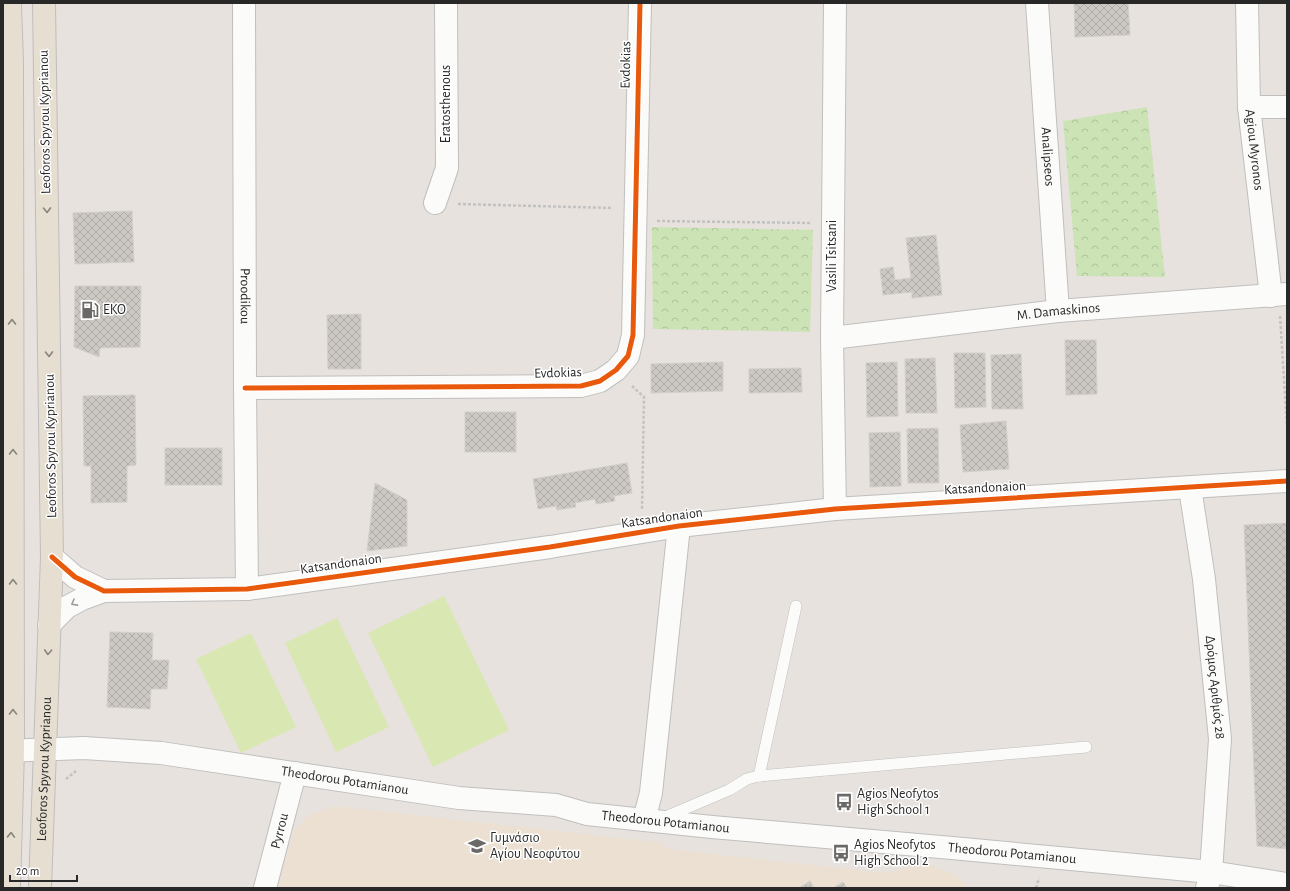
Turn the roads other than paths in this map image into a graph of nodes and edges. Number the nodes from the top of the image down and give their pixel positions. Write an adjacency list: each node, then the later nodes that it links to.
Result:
1 (10, 3): 9 (street); 10 (main road)
2 (44, 3): 22 (main road, Leoforos Spyrou Kyprianou, one-way to 22)
3 (244, 3): 17 (street, Proodikou)
4 (446, 3): 13 (street, Eratosthenous)
5 (640, 3): 17 (street, Evdokias)
6 (835, 3): 16 (street, Vasili Tsitsani)
7 (1037, 3): 15 (street, Analipseos)
8 (1247, 3): 11 (street, Agiou Myronos)
9 (3, 8)
10 (8, 59): 29 (main road, one-way to 10)
11 (1249, 107): 12 (street); 14 (street, Agiou Myronos)
12 (1287, 107)
13 (435, 203)
14 (1279, 295): 15 (street, M. Damaskinos)
15 (1058, 311): 16 (street, M. Damaskinos)
16 (832, 338): 20 (street, Vasili Tsitsani)
17 (245, 388): 23 (street, Proodikou)
18 (1287, 481): 19 (street, Katsandonaion)
19 (1190, 488): 20 (street, Katsandonaion); 33 (street, Δρόμος Αριθμός 28)
20 (835, 509): 21 (street, Katsandonaion)
21 (679, 526): 23 (street, Katsandonaion); 32 (street)
22 (52, 557): 24 (street, Katsandonaion); 26 (main road, Leoforos Spyrou Kyprianou)
23 (247, 589): 24 (street, Katsandonaion)
24 (104, 591): 26 (street, one-way to 26)
25 (796, 606): 31 (lane)
26 (49, 625): 28 (main road, Leoforos Spyrou Kyprianou, one-way to 28)
27 (1086, 747): 31 (lane)
28 (45, 750): 29 (street, Theodorou Potamianou); 30 (street, Theodorou Potamianou); 36 (main road, Leoforos Spyrou Kyprianou)
29 (8, 751): 35 (main road, one-way to 29)
30 (295, 773): 32 (street, Theodorou Potamianou); 37 (street, Pyrrou)
31 (759, 776): 32 (lane)
32 (649, 820): 33 (street, Theodorou Potamianou)
33 (1209, 880): 34 (street, Theodorou Potamianou)
34 (1287, 884)
35 (9, 888)
36 (40, 888)
37 (265, 888)

